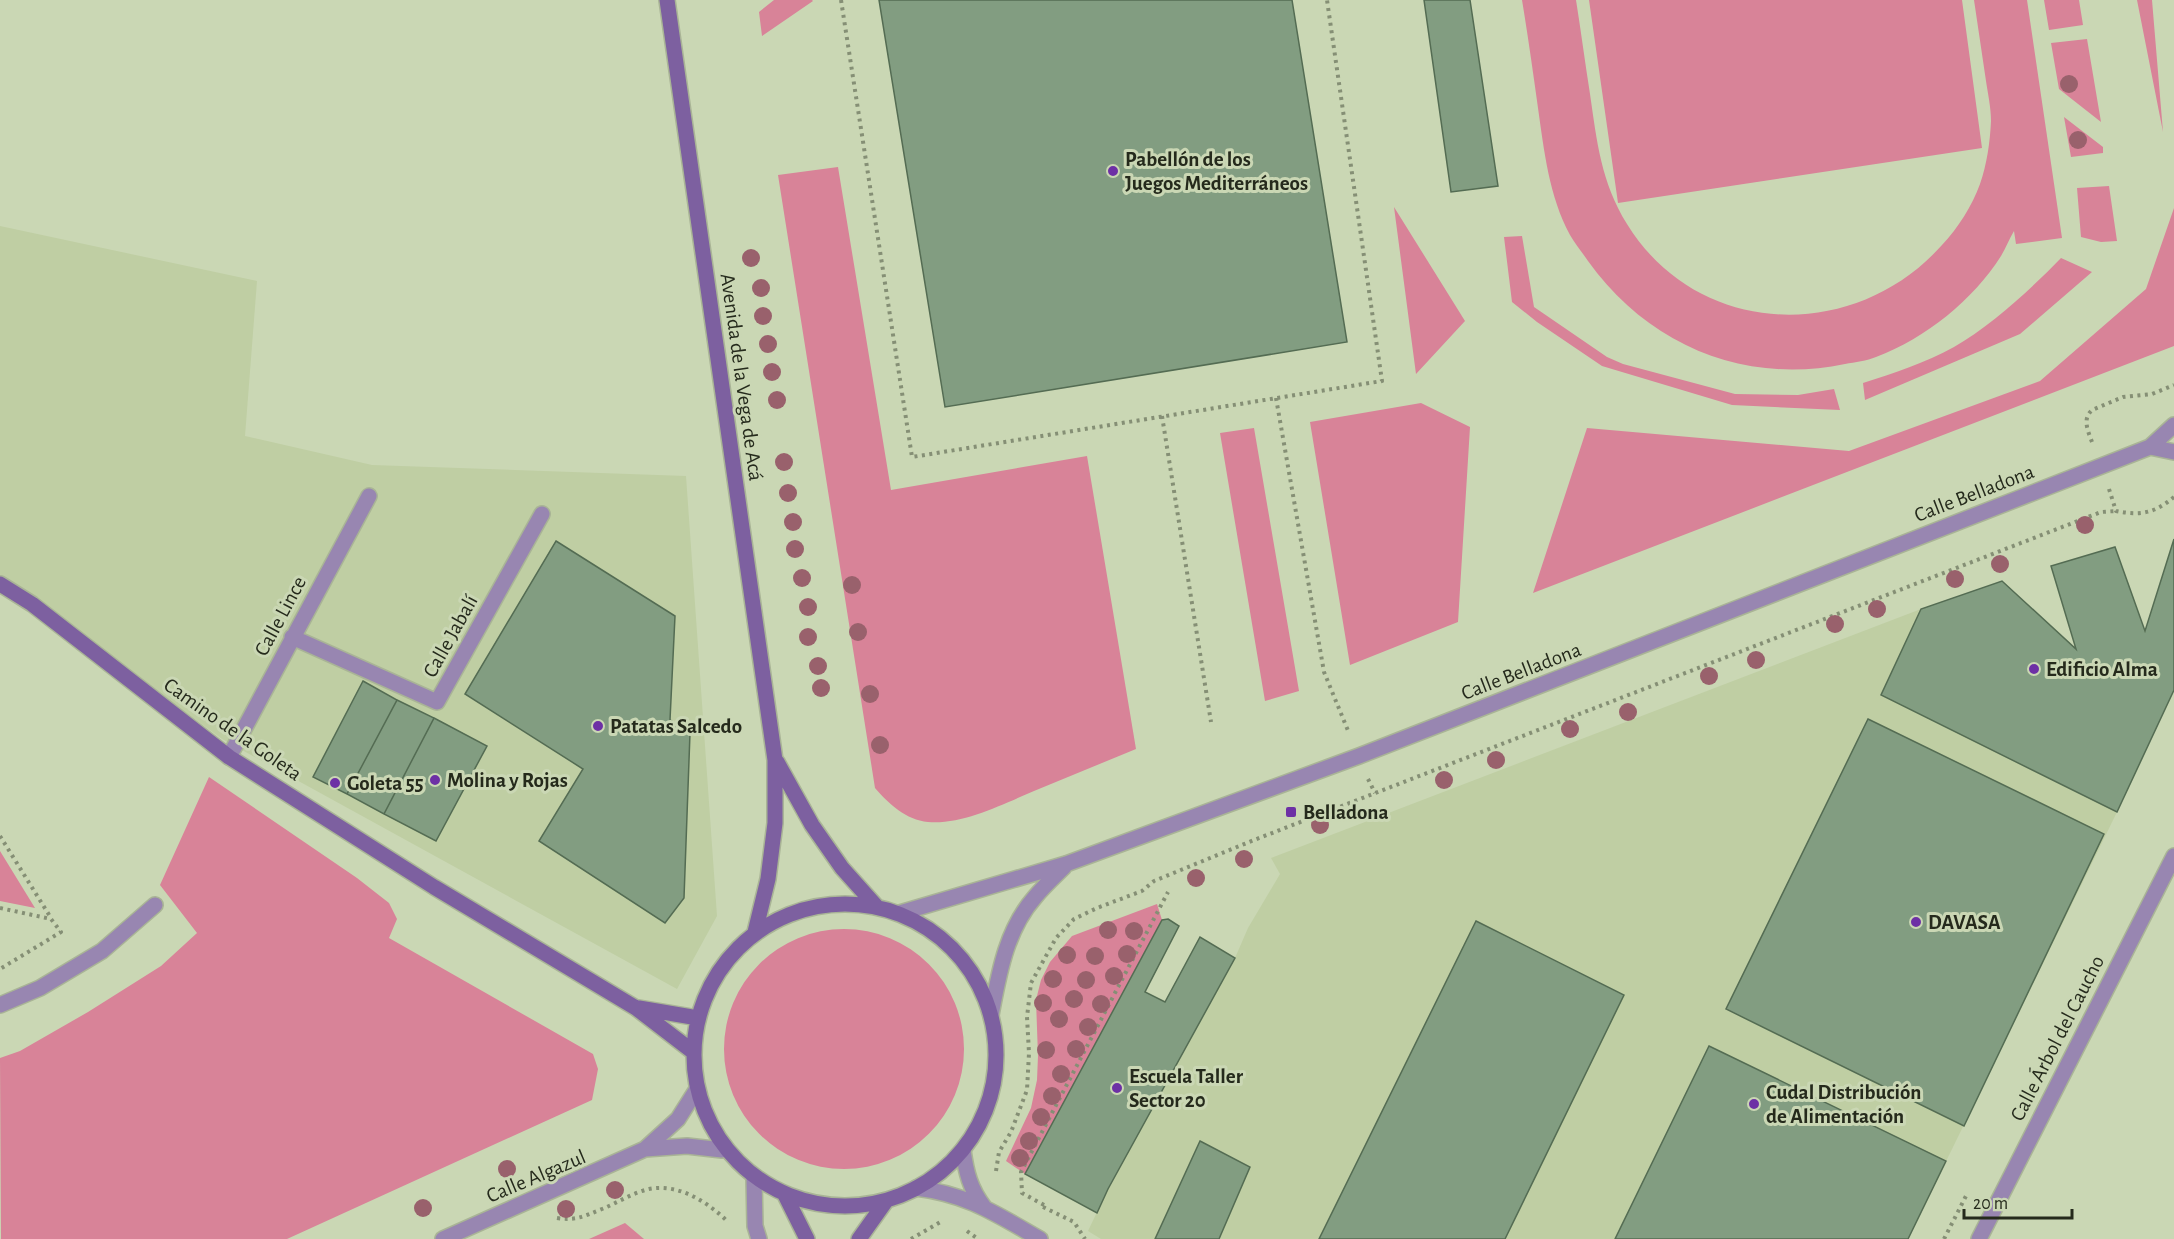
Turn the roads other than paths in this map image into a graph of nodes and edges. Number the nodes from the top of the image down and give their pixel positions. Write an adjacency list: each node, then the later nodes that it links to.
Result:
1 (667, 0): 10 (main road, Avenida de la Vega de Acá)
2 (2174, 425): 3 (street, Calle Belladona)
3 (2150, 447): 4 (street); 12 (street, Calle Belladona)
4 (2174, 452)
5 (369, 496): 8 (street, Calle Lince)
6 (542, 514): 8 (street, Calle Jabalí)
7 (0, 584): 9 (main road, Camino de la Goleta)
8 (292, 637): 9 (street, Calle Lince)
9 (229, 757): 18 (main road, Camino de la Goleta)
10 (775, 760): 14 (main road, Avenida de la Vega de Acá); 16 (main road, Avenida de la Vega de Acá)
11 (2174, 856): 36 (street, Calle Árbol del Caucho)
12 (1066, 864): 15 (street); 19 (street, Calle Belladona)
13 (155, 905): 17 (street)
14 (876, 906): 15 (main road); 16 (main road)
15 (900, 913): 19 (main road)
16 (755, 932): 20 (main road)
17 (0, 1005)
18 (636, 1008): 20 (main road, Camino de la Goleta); 21 (main road, Camino de la Goleta)
19 (991, 1015): 25 (main road)
20 (698, 1018): 21 (main road)
21 (692, 1052): 22 (main road)
22 (697, 1089): 23 (street, Calle Algazul); 24 (main road)
23 (645, 1149): 24 (street, Calle Algazul); 31 (street, Calle Algazul)
24 (722, 1150): 26 (main road)
25 (963, 1150): 27 (main road); 30 (street)
26 (754, 1178): 28 (main road); 32 (street)
27 (916, 1188): 29 (main road); 30 (street)
28 (784, 1193): 29 (main road); 33 (main road)
29 (886, 1201): 34 (main road)
30 (984, 1207): 35 (street)
31 (443, 1239)
32 (759, 1239)
33 (807, 1239)
34 (859, 1239)
35 (1040, 1239)
36 (1979, 1239)

